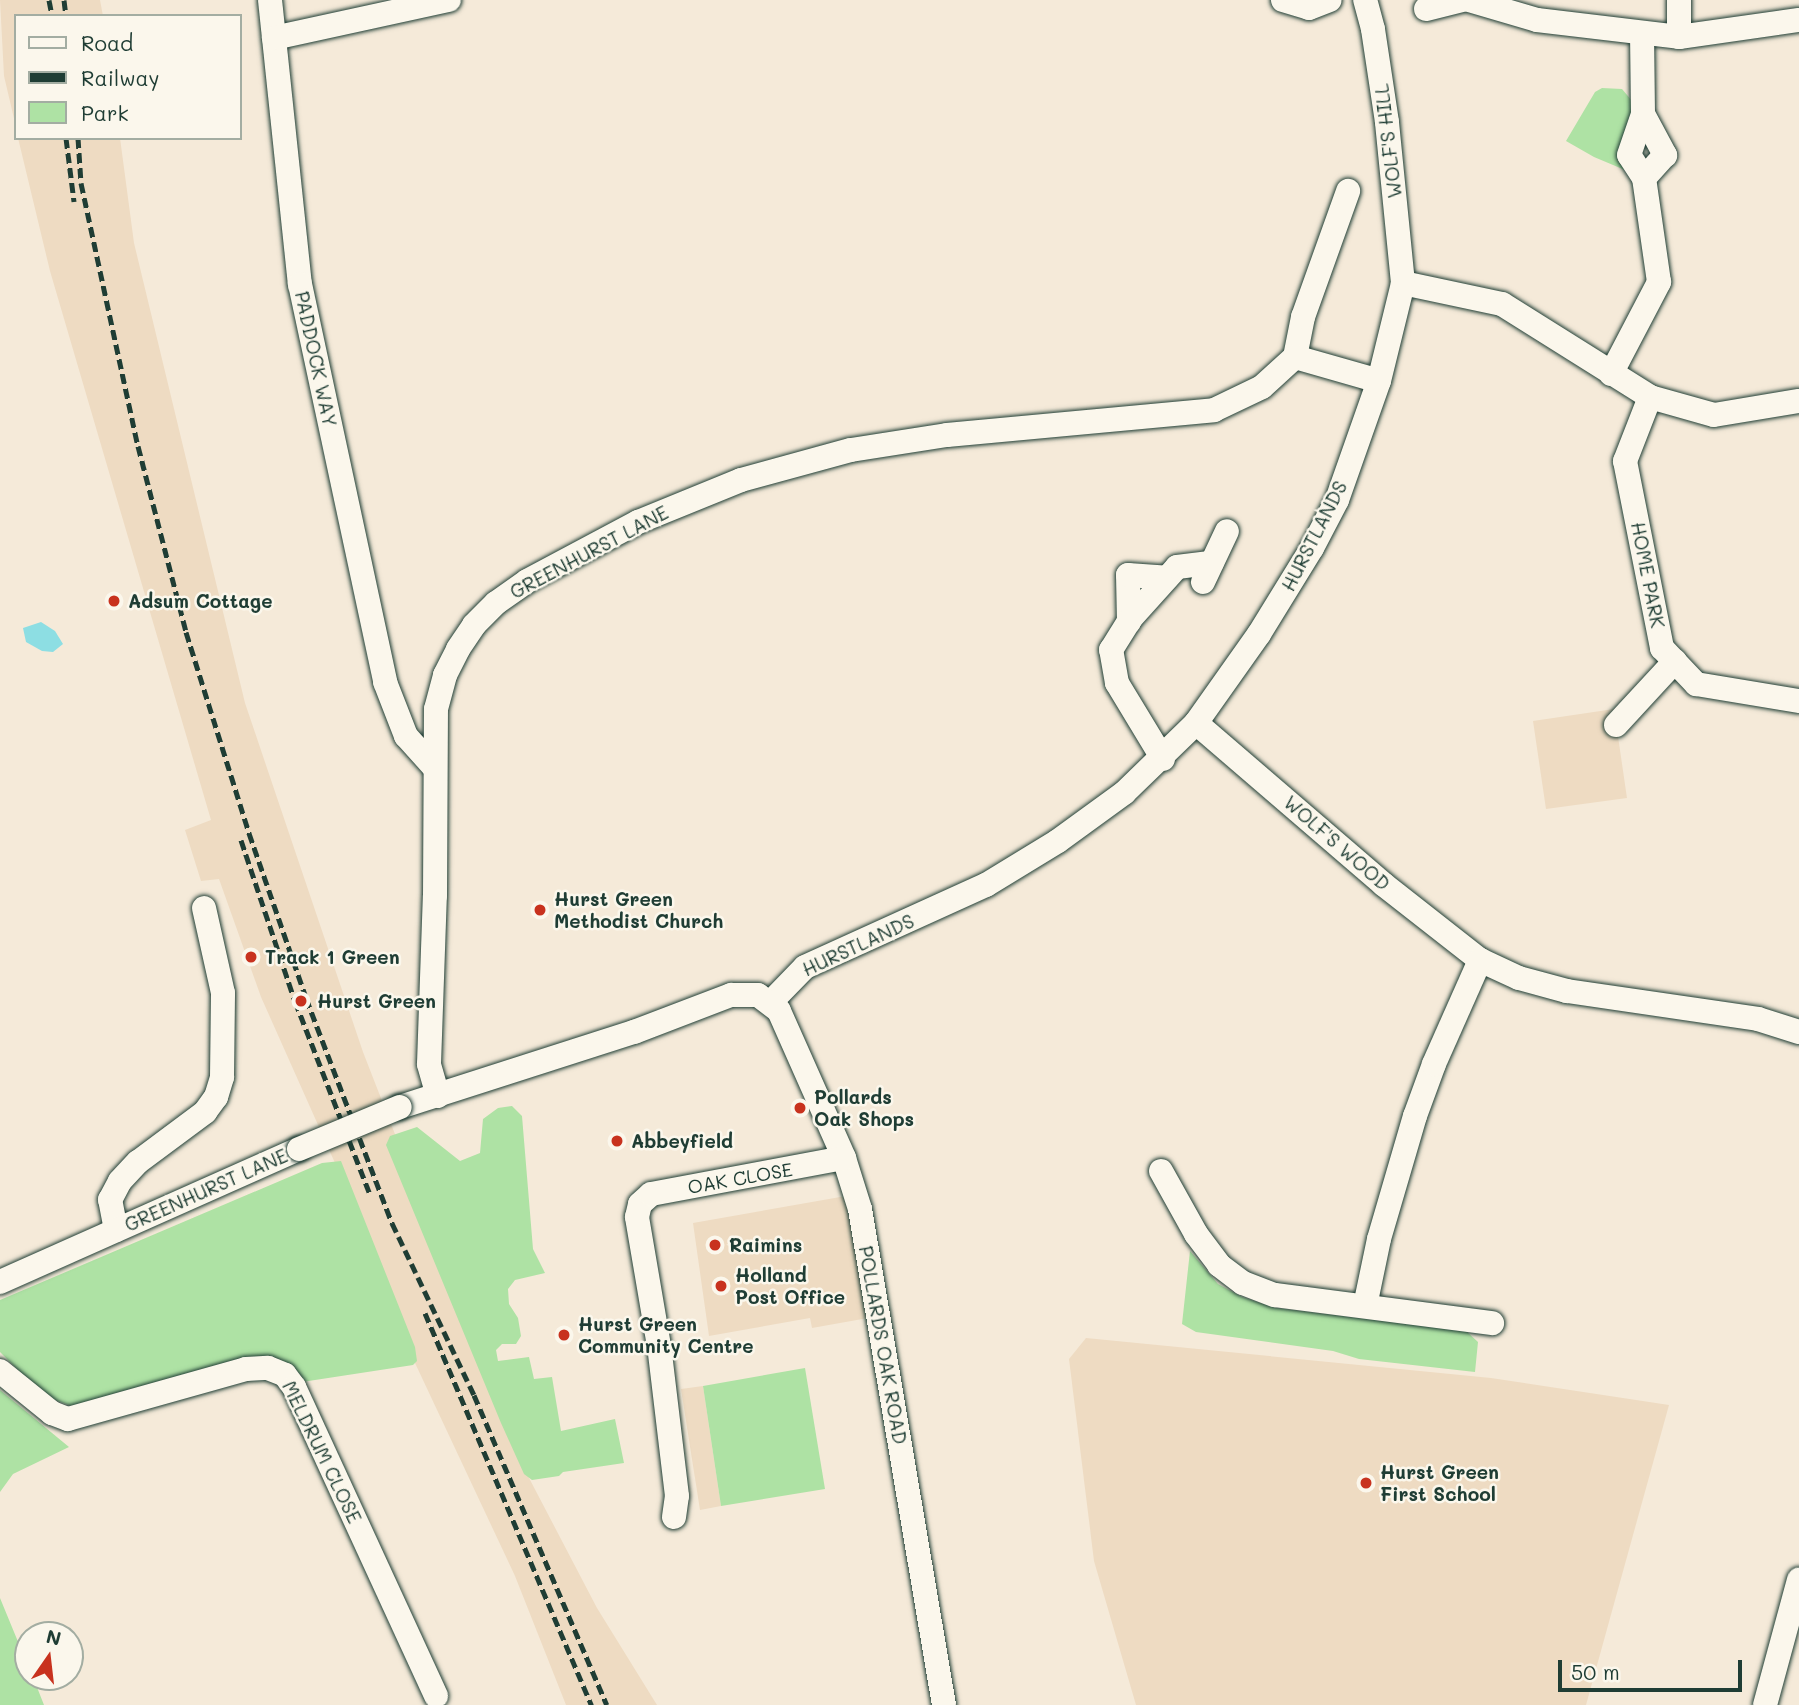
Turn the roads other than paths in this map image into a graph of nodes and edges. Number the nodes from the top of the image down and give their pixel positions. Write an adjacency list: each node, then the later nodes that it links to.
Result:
1 (270, 0): 13 (street, PADDOCK WAY)
2 (449, 0): 13 (street)
3 (1283, 0): 4 (street)
4 (1330, 0)
5 (1365, 0): 15 (street, WOLF'S HILL)
6 (1462, 0): 9 (street)
7 (1469, 0): 11 (street)
8 (1679, 0): 12 (street)
9 (1426, 9)
10 (1799, 20): 12 (street)
11 (1642, 33): 12 (street); 17 (street)
12 (1679, 37)
13 (274, 38): 25 (street, PADDOCK WAY)
14 (1348, 191): 16 (street)
15 (1403, 283): 17 (street); 18 (street, HURSTLANDS)
16 (1295, 356): 18 (street); 24 (street, GREENHURST LANE)
17 (1611, 373): 19 (street)
18 (1379, 381): 26 (street, HURSTLANDS)
19 (1650, 397): 20 (street); 22 (street, HOME PARK)
20 (1799, 401)
21 (1227, 531): 28 (street)
22 (1675, 661): 23 (street, HOME PARK); 27 (street)
23 (1799, 701)
24 (436, 709): 25 (street); 29 (street, GREENHURST LANE)
25 (395, 712): 29 (street, PADDOCK WAY)
26 (1196, 723): 28 (street, HURSTLANDS); 31 (street, WOLF'S WOOD)
27 (1616, 725)
28 (1163, 758): 32 (street, HURSTLANDS)
29 (433, 766): 34 (street, GREENHURST LANE)
30 (204, 908): 37 (street)
31 (1480, 960): 33 (street, WOLF'S WOOD); 39 (street)
32 (770, 1003): 34 (street); 35 (street, POLLARDS OAK ROAD)
33 (1799, 1032)
34 (438, 1096): 37 (street, GREENHURST LANE, bridge)
35 (844, 1158): 42 (street, OAK CLOSE); 45 (street, POLLARDS OAK ROAD)
36 (1161, 1171): 39 (street)
37 (116, 1230): 38 (street, GREENHURST LANE)
38 (0, 1282)
39 (1365, 1306): 40 (street)
40 (1492, 1322)
41 (0, 1371): 44 (street, MELDRUM CLOSE)
42 (674, 1517)
43 (1799, 1580): 46 (street)
44 (436, 1696)
45 (944, 1705)
46 (1765, 1705)

